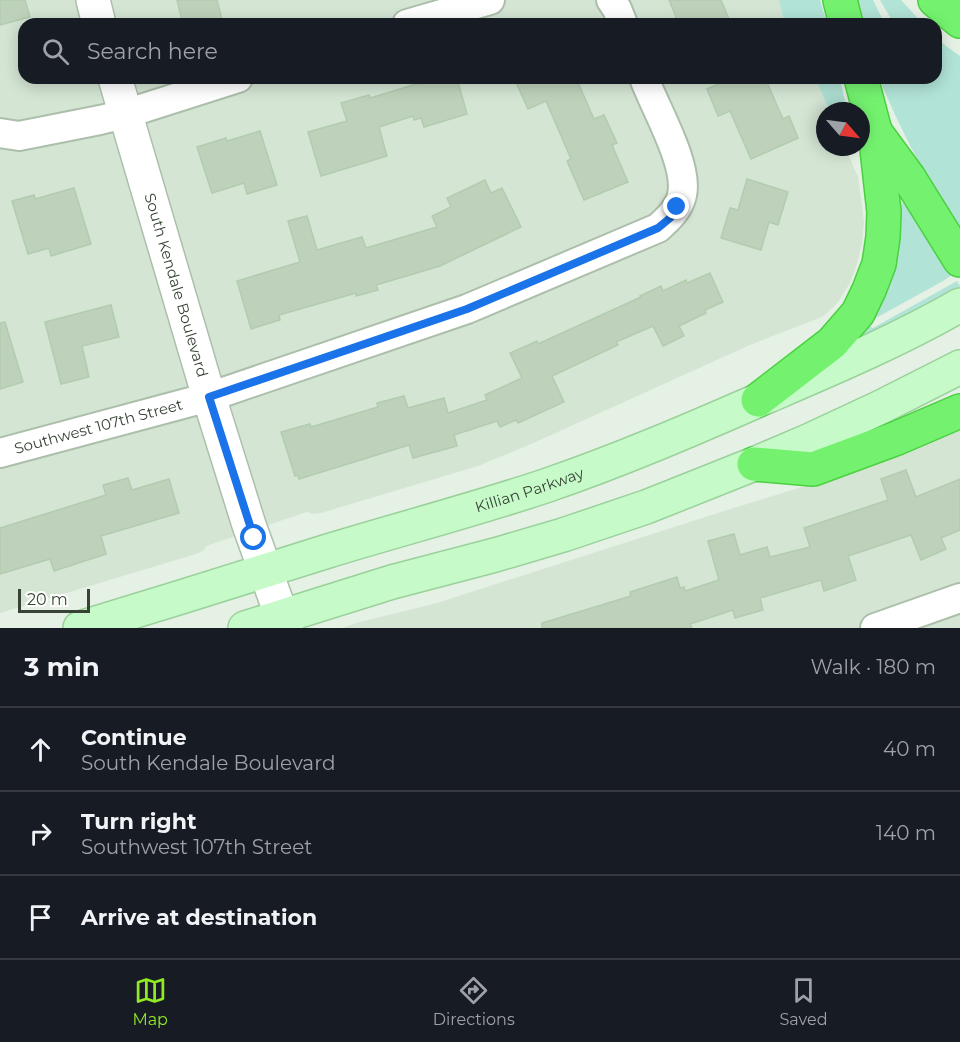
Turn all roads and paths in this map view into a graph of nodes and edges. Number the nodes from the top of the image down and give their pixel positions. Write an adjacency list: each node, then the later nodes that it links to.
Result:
1 (93, 0): 7 (street)
2 (490, 0): 6 (street)
3 (611, 0): 8 (street)
4 (840, 0): 9 (highway)
5 (935, 0): 10 (highway)
6 (416, 14)
7 (98, 18)
8 (621, 18)
9 (844, 18)
10 (960, 21)
11 (116, 84): 15 (street, South Kendale Boulevard)
12 (218, 84): 15 (street)
13 (647, 84): 21 (street, Southwest 107th Street)
14 (863, 84): 16 (highway)
15 (124, 114): 17 (street); 21 (street, South Kendale Boulevard)
16 (875, 131): 18 (highway); 22 (highway)
17 (0, 133)
18 (960, 260)
19 (960, 305): 22 (main road, Killian Parkway)
20 (960, 367): 25 (main road)
21 (209, 397): 24 (street, Southwest 107th Street); 26 (street, South Kendale Boulevard)
22 (758, 400): 26 (main road, Killian Parkway)
23 (960, 411): 25 (highway)
24 (0, 453)
25 (754, 464): 28 (main road)
26 (266, 570): 28 (street, South Kendale Boulevard); 29 (main road, Killian Parkway)
27 (960, 598): 31 (street)
28 (284, 622): 30 (main road)
29 (80, 628)
30 (245, 628)
31 (875, 628)

